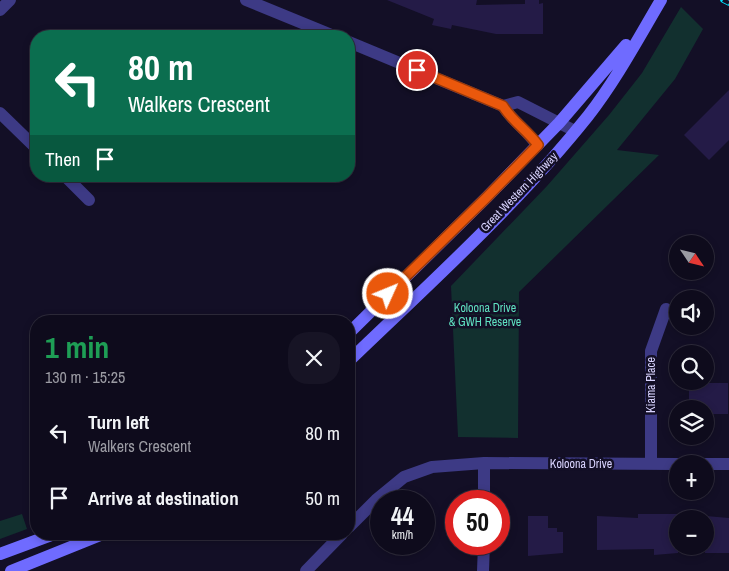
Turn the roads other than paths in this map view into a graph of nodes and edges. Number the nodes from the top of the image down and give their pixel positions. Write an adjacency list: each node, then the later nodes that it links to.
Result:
1 (10, 0): 4 (street)
2 (246, 0): 5 (street)
3 (661, 0): 9 (main road, Great Western Highway); 10 (main road, Great Western Highway)
4 (0, 10)
5 (319, 30)
6 (355, 44): 7 (street)
7 (503, 106): 9 (street); 12 (street)
8 (0, 113): 11 (street)
9 (559, 122): 10 (street); 12 (main road, Great Western Highway)
10 (575, 131): 17 (main road, Great Western Highway)
11 (30, 142)
12 (538, 145): 16 (main road, Great Western Highway)
13 (71, 182): 14 (street)
14 (89, 200)
15 (666, 309): 19 (street, Kiama Place)
16 (355, 327)
17 (355, 355)
18 (484, 463): 19 (street, Koloona Drive); 23 (street); 24 (street, Koloona Drive)
19 (651, 464): 20 (street, Koloona Drive)
20 (669, 464)
21 (714, 464): 22 (street)
22 (729, 464)
23 (484, 490)
24 (355, 521)
25 (38, 540): 28 (main road)
26 (88, 540): 30 (main road)
27 (336, 540): 31 (street)
28 (0, 554)
29 (484, 555): 32 (street)
30 (11, 571)
31 (306, 571)
32 (484, 571)

